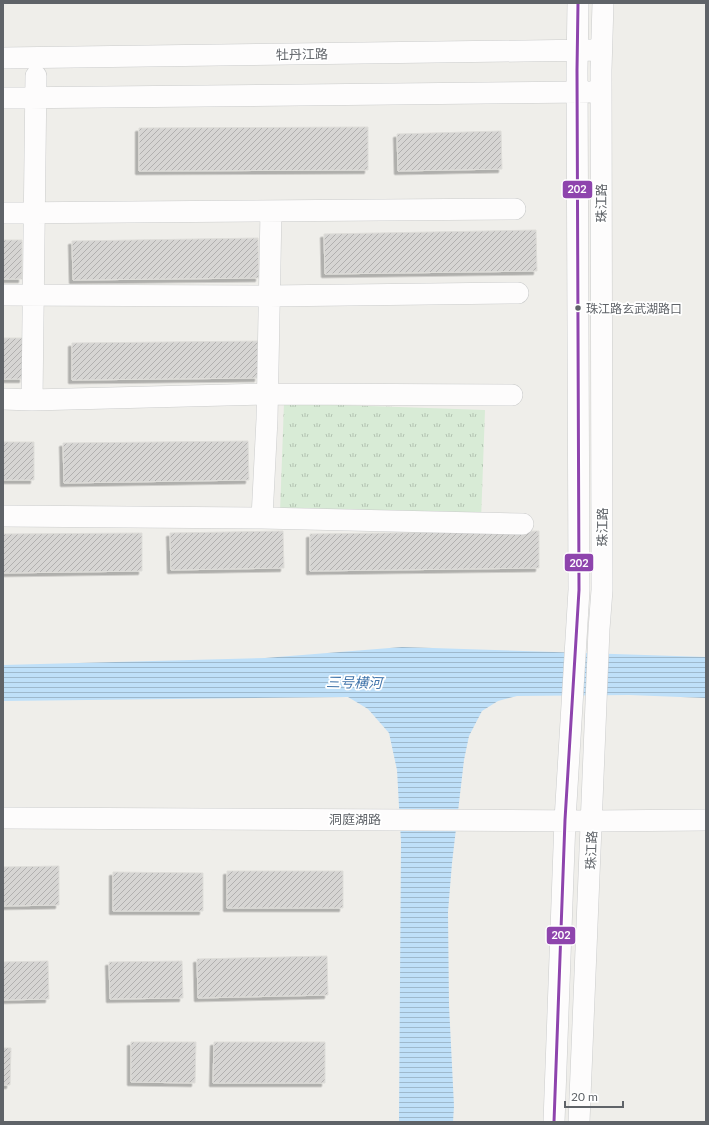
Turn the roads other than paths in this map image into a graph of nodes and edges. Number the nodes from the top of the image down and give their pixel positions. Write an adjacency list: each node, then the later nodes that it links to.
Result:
1 (578, 3): 3 (street, 珠江路)
2 (603, 3): 4 (street, 珠江路)
3 (578, 50): 4 (street, 牡丹江路); 5 (street, 牡丹江路); 7 (street, 珠江路)
4 (602, 50): 8 (street, 珠江路)
5 (3, 58)
6 (36, 76): 13 (street)
7 (578, 92): 8 (street); 9 (street); 26 (street, 珠江路)
8 (601, 93): 28 (street, 珠江路)
9 (3, 98)
10 (514, 209): 11 (street)
11 (271, 211): 13 (street); 17 (street)
12 (3, 213): 13 (street)
13 (34, 213): 16 (street)
14 (518, 293): 17 (street)
15 (3, 295): 16 (street)
16 (34, 295): 17 (street); 21 (street)
17 (269, 296): 18 (street)
18 (268, 394): 19 (street); 21 (street); 23 (street)
19 (512, 395)
20 (3, 399): 21 (street)
21 (32, 400)
22 (3, 516): 23 (street)
23 (262, 518): 24 (street)
24 (524, 524)
25 (3, 818): 26 (street, 洞庭湖路)
26 (565, 820): 28 (street, 洞庭湖路); 29 (street, 珠江路)
27 (706, 820): 28 (street, 洞庭湖路)
28 (592, 821): 30 (street, 珠江路)
29 (554, 1122)
30 (579, 1122)

